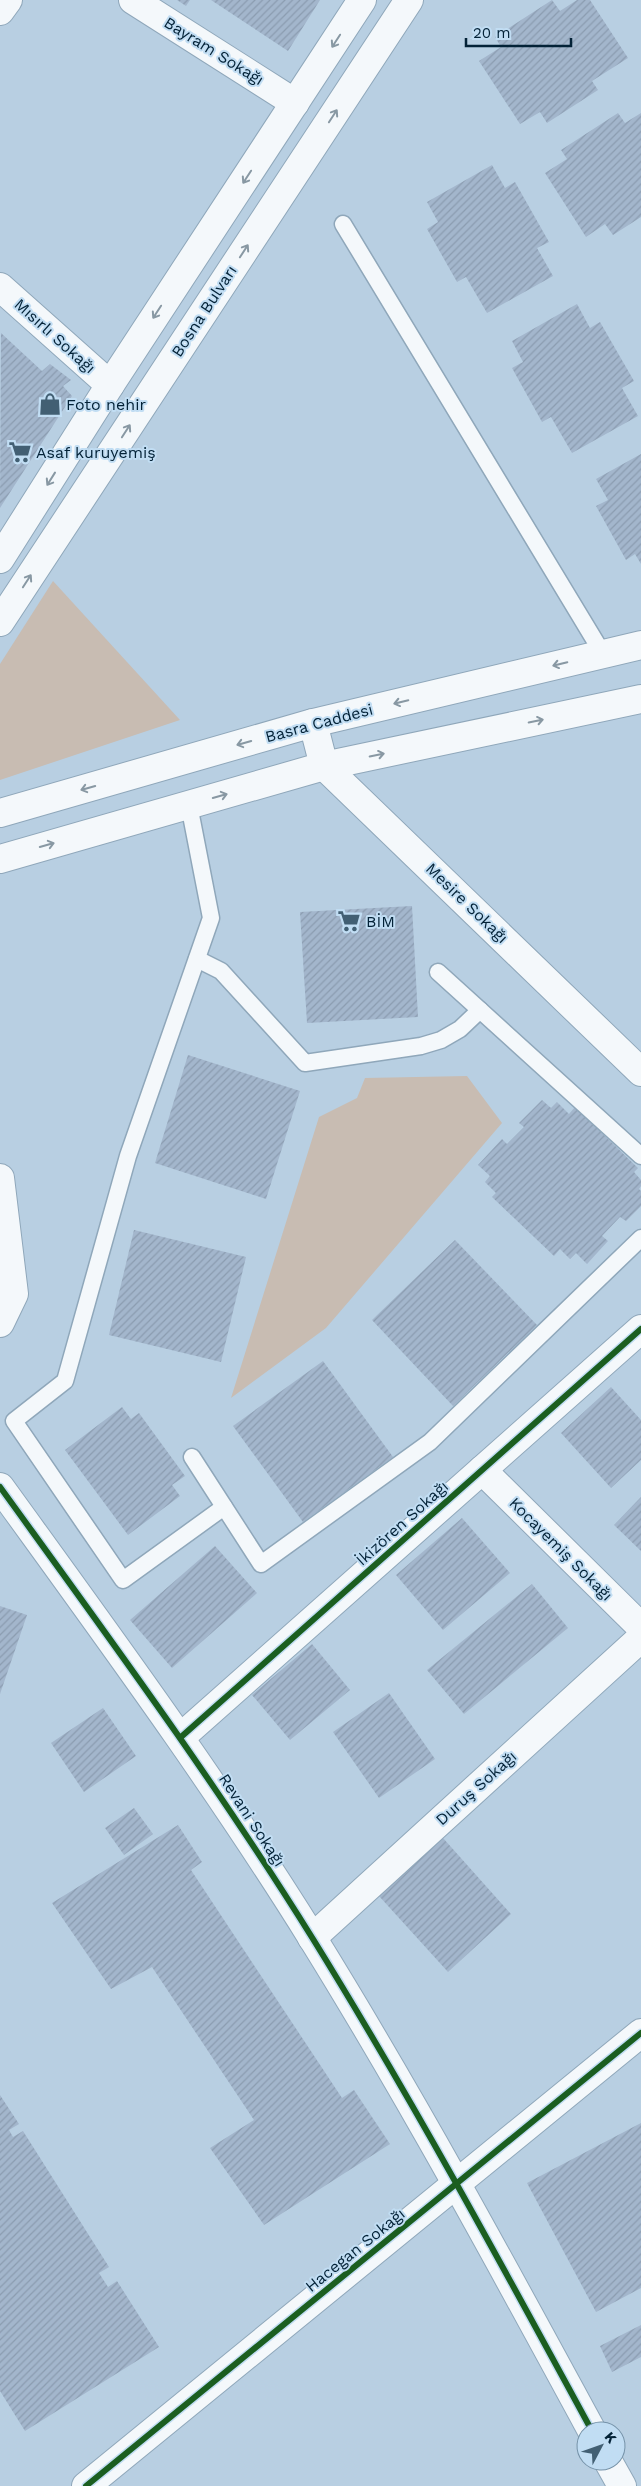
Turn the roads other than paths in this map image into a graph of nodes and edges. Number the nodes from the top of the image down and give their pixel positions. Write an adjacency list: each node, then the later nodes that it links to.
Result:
1 (8, 0): 5 (street)
2 (133, 0): 6 (street, Bayram Sokağı)
3 (362, 0): 6 (street, one-way to 6)
4 (409, 0): 11 (street, Bosna Bulvarı, one-way to 4)
5 (0, 12)
6 (295, 103): 9 (street, one-way to 9)
7 (343, 224): 13 (lane)
8 (0, 287): 9 (street, Mısırlı Sokağı)
9 (110, 385): 10 (street, one-way to 10)
10 (0, 559)
11 (0, 622)
12 (641, 644): 13 (street, Basra Caddesi)
13 (603, 654): 15 (street, Basra Caddesi, one-way to 15)
14 (641, 699): 16 (street, one-way to 14)
15 (313, 723): 16 (street); 18 (street, Basra Caddesi, one-way to 18)
16 (324, 766): 17 (street, one-way to 16); 23 (street, Mesire Sokağı)
17 (189, 805): 19 (street, one-way to 17); 20 (lane)
18 (0, 813)
19 (0, 859)
20 (197, 959): 22 (lane); 32 (lane)
21 (438, 972): 22 (lane)
22 (480, 1010): 24 (lane)
23 (641, 1072)
24 (641, 1156)
25 (0, 1178): 27 (street)
26 (641, 1238): 32 (lane)
27 (0, 1323)
28 (641, 1329): 30 (street, İkizören Sokağı)
29 (192, 1457): 32 (lane)
30 (482, 1470): 33 (street, Kocayemiş Sokağı); 35 (street, İkizören Sokağı)
31 (0, 1487): 35 (street, Revani Sokağı)
32 (224, 1507)
33 (641, 1627)
34 (641, 1638): 36 (street, Duruş Sokağı)
35 (181, 1738): 36 (street, Revani Sokağı)
36 (312, 1938): 38 (street, Revani Sokağı)
37 (641, 2033): 38 (street, Hacegan Sokağı)
38 (458, 2184): 39 (street, Revani Sokağı); 41 (street, Hacegan Sokağı)
39 (587, 2421)
40 (614, 2471): 42 (street)
41 (86, 2486)
42 (622, 2486)

